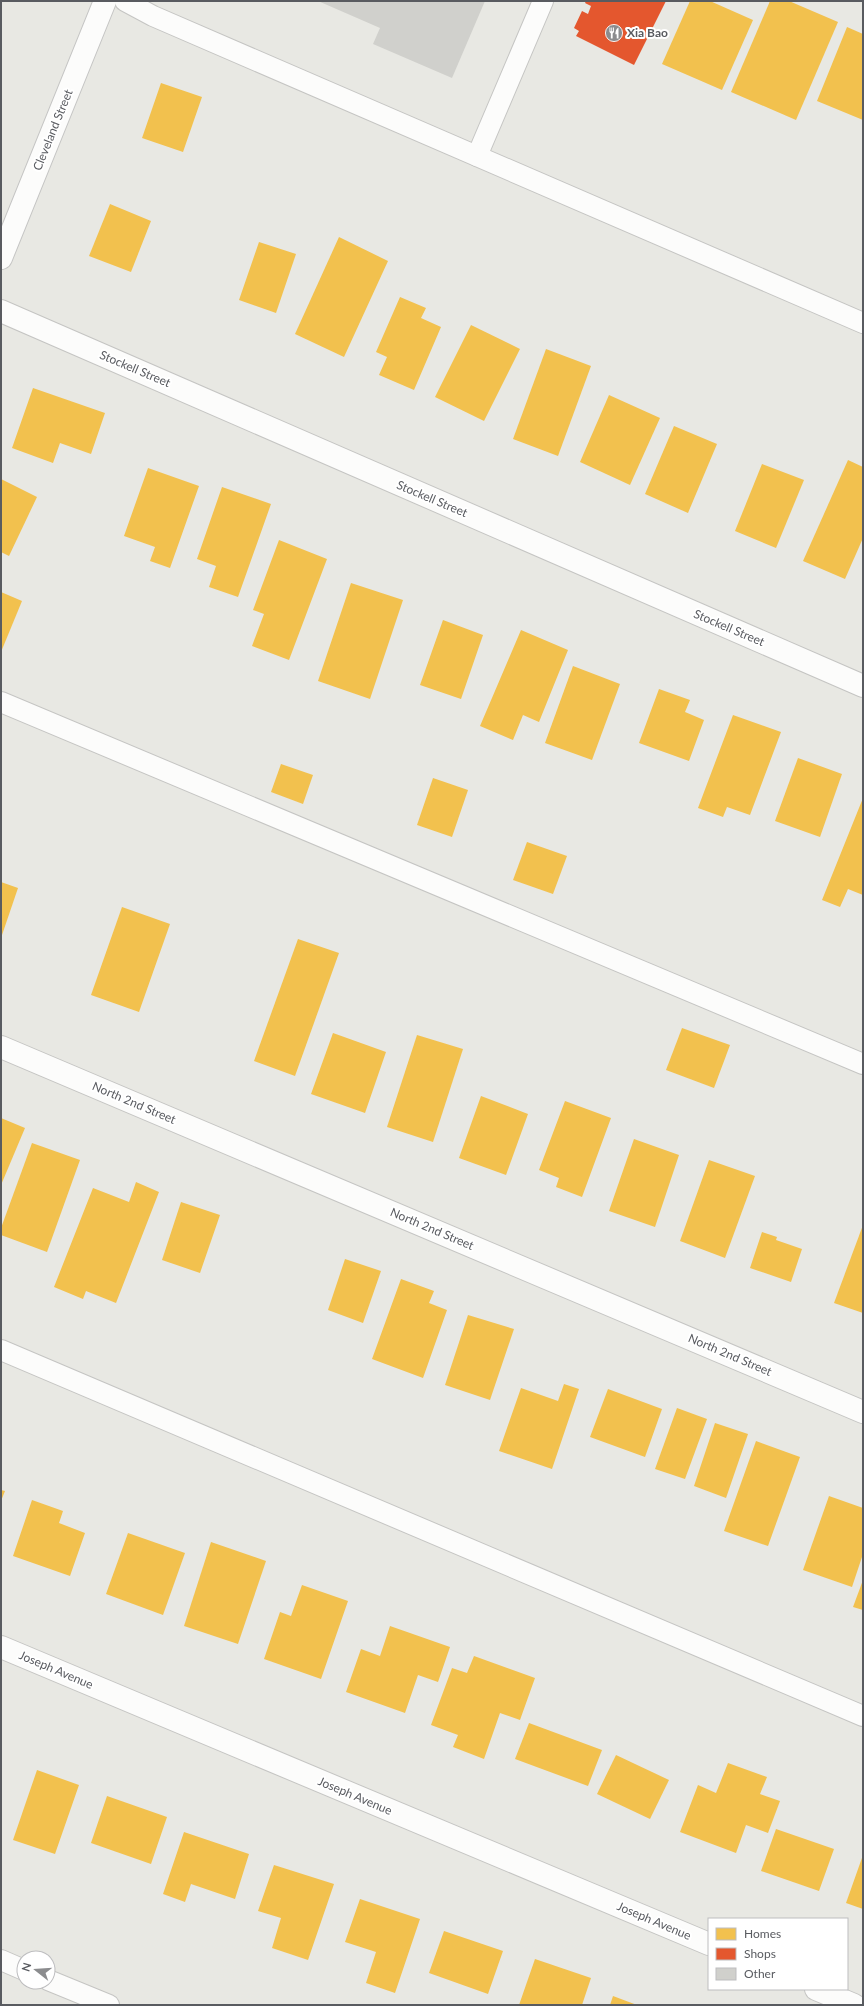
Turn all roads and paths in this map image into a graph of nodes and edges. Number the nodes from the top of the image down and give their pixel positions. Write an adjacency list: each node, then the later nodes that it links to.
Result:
1 (105, 1): 5 (street, Cleveland Street)
2 (125, 1): 4 (lane)
3 (543, 1): 4 (lane)
4 (477, 156): 7 (lane)
5 (1, 258)
6 (1, 311): 8 (street, Stockell Street)
7 (863, 323)
8 (863, 686)
9 (1, 702): 11 (lane)
10 (1, 1047): 13 (street, North 2nd Street)
11 (863, 1064)
12 (1, 1350): 15 (lane)
13 (863, 1412)
14 (1, 1647): 16 (street, Joseph Avenue)
15 (863, 1716)
16 (708, 1944)
17 (1, 1960): 18 (lane)
18 (16, 1967)
19 (56, 1983): 21 (lane)
20 (818, 1990): 22 (street)
21 (109, 2005)
22 (854, 2005)

